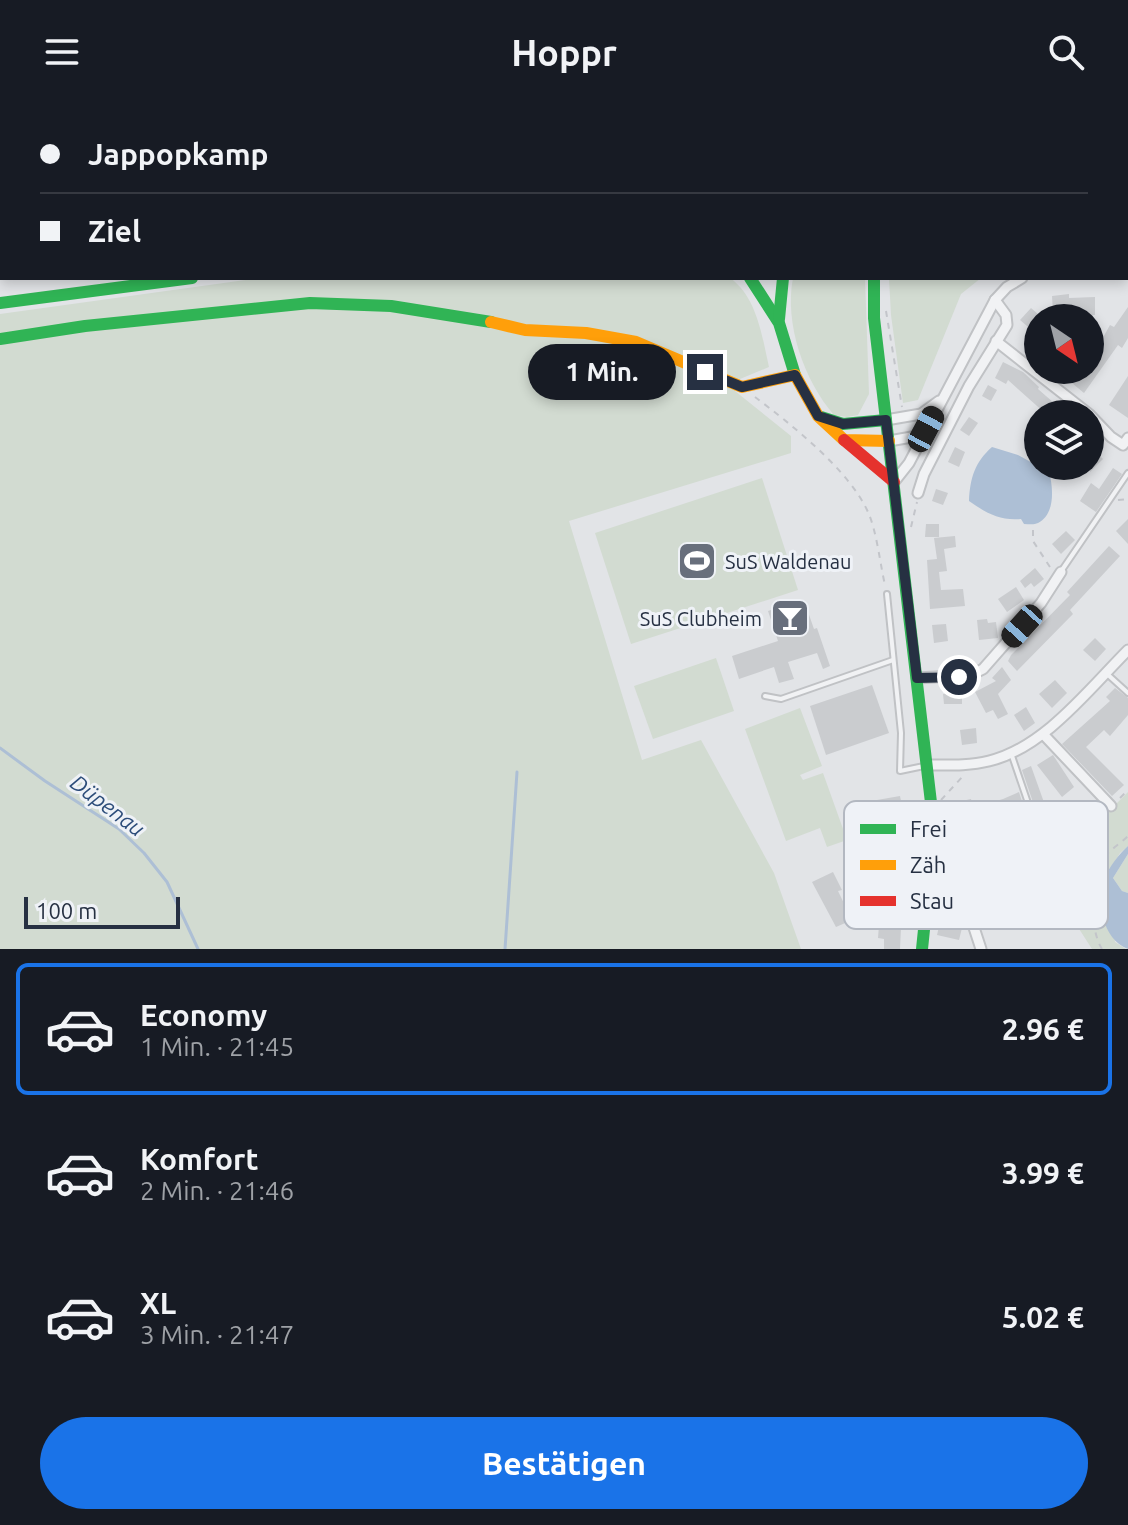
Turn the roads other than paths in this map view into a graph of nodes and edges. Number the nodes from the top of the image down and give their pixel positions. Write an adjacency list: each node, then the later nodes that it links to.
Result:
1 (177, 280): 7 (street)
2 (751, 280): 8 (street)
3 (783, 280): 8 (street)
4 (874, 280): 16 (street)
5 (1019, 280): 6 (street)
6 (995, 300): 10 (street); 13 (street)
7 (0, 303)
8 (779, 323): 11 (street)
9 (0, 339): 11 (street)
10 (996, 341): 12 (street); 24 (street)
11 (795, 375): 15 (street)
12 (1053, 386): 14 (street)
13 (941, 399): 16 (street); 18 (street)
14 (1072, 400)
15 (818, 416): 16 (street); 19 (street)
16 (886, 420): 20 (street)
17 (1104, 429): 21 (street)
18 (923, 435): 20 (street); 23 (street)
19 (844, 440): 20 (street); 23 (street)
20 (889, 441): 23 (street)
21 (1126, 445)
22 (1128, 473): 25 (lane)
23 (894, 482): 30 (street)
24 (918, 493)
25 (1059, 575): 30 (street)
26 (887, 594): 28 (lane)
27 (1128, 650): 29 (street)
28 (893, 660): 32 (lane); 35 (lane)
29 (1105, 673): 31 (lane); 33 (street)
30 (917, 678): 35 (street)
31 (1128, 693)
32 (765, 696)
33 (1043, 734): 34 (street); 38 (street)
34 (1011, 753): 35 (street); 37 (lane)
35 (927, 765): 36 (street)
36 (931, 801)
37 (1027, 801)
38 (1106, 801)
39 (1108, 803): 40 (street)
40 (1111, 806)
41 (924, 929): 43 (street)
42 (974, 929): 44 (street)
43 (922, 949)
44 (981, 949)

